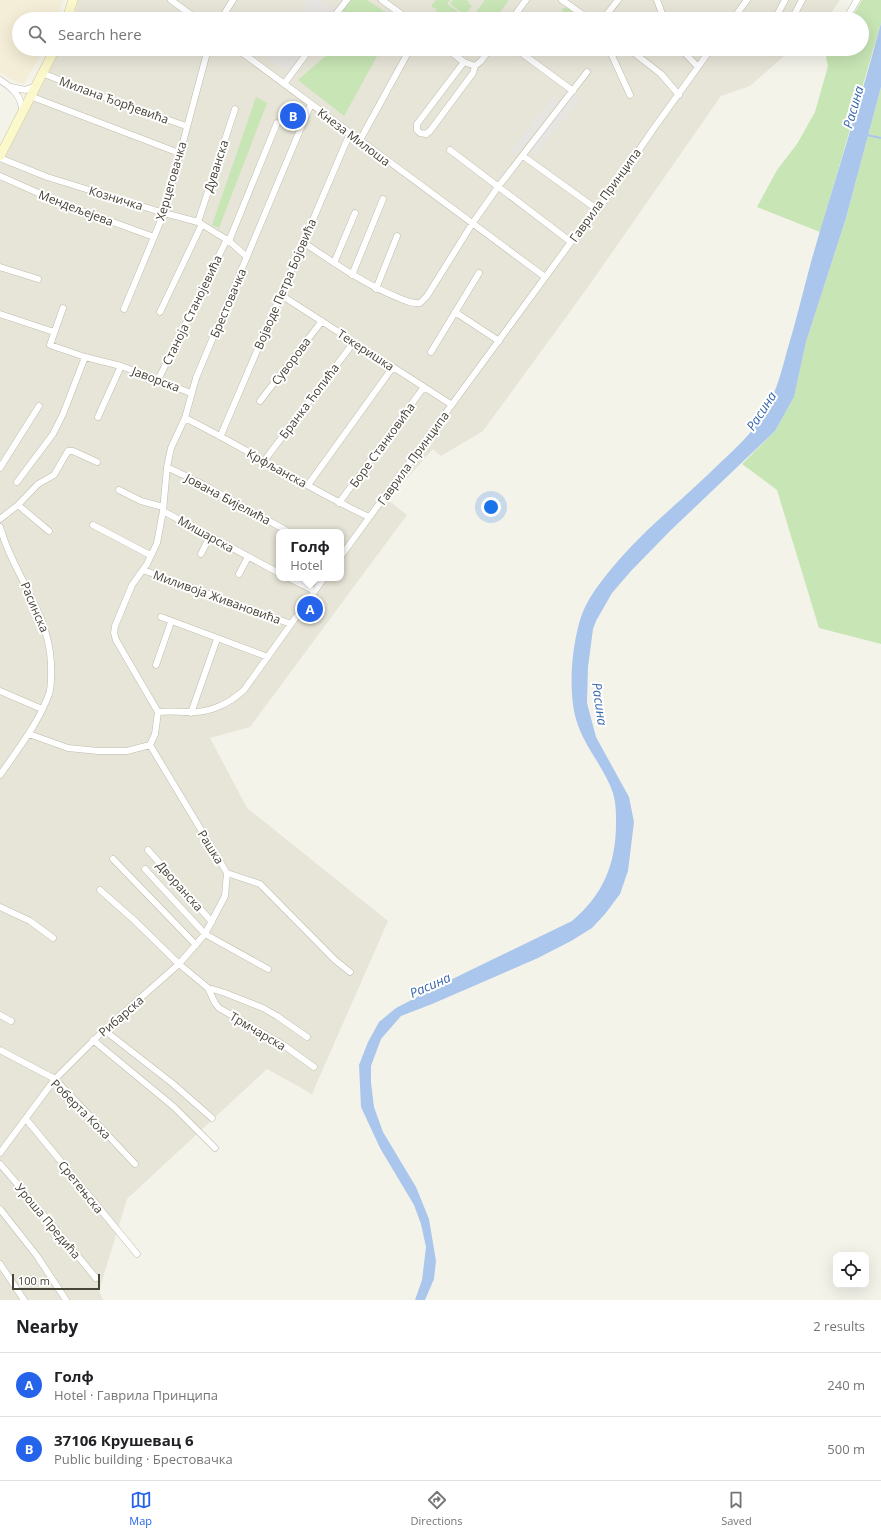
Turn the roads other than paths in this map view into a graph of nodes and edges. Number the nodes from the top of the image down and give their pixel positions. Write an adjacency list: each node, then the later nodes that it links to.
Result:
1 (73, 0): 14 (street)
2 (171, 0): 15 (street)
3 (233, 0): 16 (street)
4 (347, 0): 17 (street)
5 (382, 0): 18 (street)
6 (526, 0): 19 (street)
7 (562, 0): 20 (street)
8 (618, 0): 21 (street)
9 (657, 0): 22 (street)
10 (747, 0): 23 (street)
11 (784, 0): 24 (street)
12 (802, 0): 25 (street)
13 (857, 0): 26 (street)
14 (69, 12)
15 (187, 12)
16 (225, 12)
17 (338, 12)
18 (398, 12)
19 (517, 12)
20 (579, 12)
21 (609, 12)
22 (661, 12)
23 (738, 12)
24 (778, 12)
25 (796, 12)
26 (850, 12)
27 (50, 56): 43 (street)
28 (206, 56): 56 (street, Херцеговачка)
29 (246, 56): 45 (street, Кнеза Милоша)
30 (305, 56): 45 (street)
31 (406, 56): 58 (street)
32 (456, 56): 39 (street)
33 (485, 56): 40 (street)
34 (526, 56): 48 (street)
35 (612, 56): 49 (street)
36 (638, 56): 50 (street)
37 (688, 56): 41 (street)
38 (706, 56): 41 (street, Гаврила Принципа)
39 (464, 62): 40 (street); 40 (street)
40 (475, 66)
41 (698, 67): 50 (street, Гаврила Принципа)
42 (587, 72): 48 (street)
43 (42, 73): 47 (street); 56 (street, Милана Ђорђевића)
44 (0, 80): 46 (street)
45 (284, 84): 52 (street, Кнеза Милоша)
46 (9, 86): 47 (street); 54 (street)
47 (36, 86): 51 (street)
48 (573, 91): 61 (street)
49 (630, 95)
50 (678, 95): 66 (street, Гаврила Принципа)
51 (30, 96): 54 (street); 60 (street)
52 (311, 104): 57 (street, Кнеза Милоша); 76 (street, Брестовачка)
53 (235, 109): 69 (street, Дуванска)
54 (22, 113): 62 (street)
55 (277, 123): 73 (street, Станоја Станојевића)
56 (186, 126): 60 (street, Херцеговачка)
57 (350, 133): 58 (street, Кнеза Милоша); 74 (street, Војводе Петра Бојовића)
58 (360, 140): 70 (street, Кнеза Милоша)
59 (450, 150): 64 (street)
60 (179, 153): 67 (street, Херцеговачка)
61 (523, 156): 64 (street); 66 (street)
62 (0, 157): 67 (street, Козничка)
63 (0, 176): 72 (street, Мендељејева)
64 (498, 187): 70 (street); 75 (street)
65 (383, 199): 80 (street)
66 (598, 210): 75 (street, Гаврила Принципа)
67 (164, 213): 69 (street, Козничка); 72 (street, Херцеговачка)
68 (355, 213): 77 (street)
69 (200, 223): 73 (street, Козничка); 87 (street, Дуванска)
70 (472, 224): 81 (street, Кнеза Милоша); 83 (street)
71 (397, 236): 83 (street)
72 (154, 237): 86 (street, Херцеговачка)
73 (228, 240): 76 (street, Козничка); 98 (street, Станоја Станојевића)
74 (303, 242): 77 (street); 84 (street, Војводе Петра Бојовића)
75 (571, 242): 81 (street, Гаврила Принципа)
76 (247, 257): 100 (street, Брестовачка)
77 (334, 263): 80 (street)
78 (0, 267): 82 (street)
79 (479, 273): 88 (street)
80 (352, 275): 83 (street)
81 (545, 277): 92 (street, Гаврила Принципа)
82 (38, 278)
83 (376, 289)
84 (281, 295): 90 (street, Текеришка); 106 (street, Војводе Петра Бојовића)
85 (63, 308): 91 (street)
86 (124, 309)
87 (160, 312)
88 (455, 312): 92 (street); 94 (street)
89 (0, 314): 91 (street)
90 (322, 321): 93 (street, Текеришка); 101 (street, Суворова)
91 (54, 332): 95 (street, Јаворска)
92 (499, 341): 102 (street, Гаврила Принципа)
93 (354, 342): 97 (street, Текеришка); 107 (street, Бранка Ћопића)
94 (431, 352)
95 (85, 357): 96 (street, Јаворска); 111 (street)
96 (121, 366): 98 (street, Јаворска); 104 (street, Јаворска)
97 (393, 367): 99 (street, Текеришка); 112 (street)
98 (158, 380): 100 (street, Јаворска)
99 (424, 387): 102 (street, Текеришка); 114 (street, Боре Станковића)
100 (191, 393): 105 (street, Брестовачка)
101 (260, 401)
102 (452, 405): 117 (street, Гаврила Принципа)
103 (39, 406): 110 (street)
104 (98, 417)
105 (185, 418): 106 (street, Крфљанска); 109 (street, Брестовачка)
106 (221, 436): 107 (street, Крфљанска)
107 (264, 461): 112 (street, Крфљанска)
108 (97, 462): 115 (street)
109 (167, 467): 116 (street, Брестовачка); 121 (street, Јована Бијелића)
110 (0, 468)
111 (17, 482)
112 (308, 485): 114 (street, Крфљанска)
113 (119, 490): 116 (street)
114 (339, 503): 117 (street, Крфљанска)
115 (18, 505): 118 (street); 122 (street)
116 (163, 509): 123 (street, Мишарска); 126 (street, Брестовачка)
117 (369, 517): 124 (street, Гаврила Принципа)
118 (0, 519)
119 (93, 525): 126 (street)
120 (0, 526): 141 (street, Расинска)
121 (284, 529)
122 (49, 531)
123 (210, 536): 125 (street); 127 (street, Мишарска)
124 (344, 552)
125 (201, 554)
126 (150, 555): 128 (street, Брестовачка)
127 (248, 557): 129 (street, Мишарска); 130 (street, Мишарска)
128 (143, 570): 136 (street, Миливоја Живановића); 142 (street, Брестовачка)
129 (276, 571)
130 (239, 574)
131 (295, 581): 133 (street)
132 (322, 581): 133 (street)
133 (314, 591): 136 (street)
134 (161, 617): 135 (street)
135 (171, 622): 137 (street); 139 (street)
136 (291, 624): 138 (street)
137 (217, 639): 138 (street); 143 (street)
138 (268, 657): 143 (street)
139 (156, 665)
140 (0, 691): 141 (street)
141 (42, 709): 144 (street, Расинска)
142 (158, 712): 143 (street); 145 (street)
143 (191, 713)
144 (29, 734): 145 (street); 146 (street, Расинска)
145 (150, 745): 150 (street, Рашка)
146 (0, 775)
147 (148, 850): 153 (street, Дворанска)
148 (113, 859): 156 (street)
149 (145, 869): 154 (street)
150 (227, 873): 153 (street, Рибарска); 159 (street, Рашка)
151 (100, 890): 157 (street, Трмчарска)
152 (0, 907): 155 (street)
153 (212, 922): 154 (street, Рибарска)
154 (205, 934): 156 (street, Рибарска); 158 (street)
155 (53, 938)
156 (196, 945): 157 (street, Рибарска)
157 (179, 964): 160 (street, Трмчарска); 163 (street, Рибарска)
158 (268, 969)
159 (350, 972)
160 (209, 990): 164 (street, Трмчарска); 167 (street, Трмчарска)
161 (0, 1015): 162 (street)
162 (11, 1021)
163 (104, 1030): 165 (street, Рибарска); 169 (street)
164 (307, 1037)
165 (93, 1040): 168 (street, Рибарска); 171 (street)
166 (0, 1050): 168 (street, Роберта Коха)
167 (314, 1067)
168 (56, 1079): 170 (street, Рибарска); 174 (street, Роберта Коха)
169 (212, 1118)
170 (26, 1119): 172 (street, Рибарска); 176 (street, Сретењска)
171 (215, 1148)
172 (0, 1154)
173 (0, 1164): 178 (street, Уроша Предића)
174 (135, 1164)
175 (0, 1209): 180 (street)
176 (137, 1254)
177 (0, 1264): 179 (street)
178 (96, 1278)
179 (24, 1300)
180 (66, 1300)

